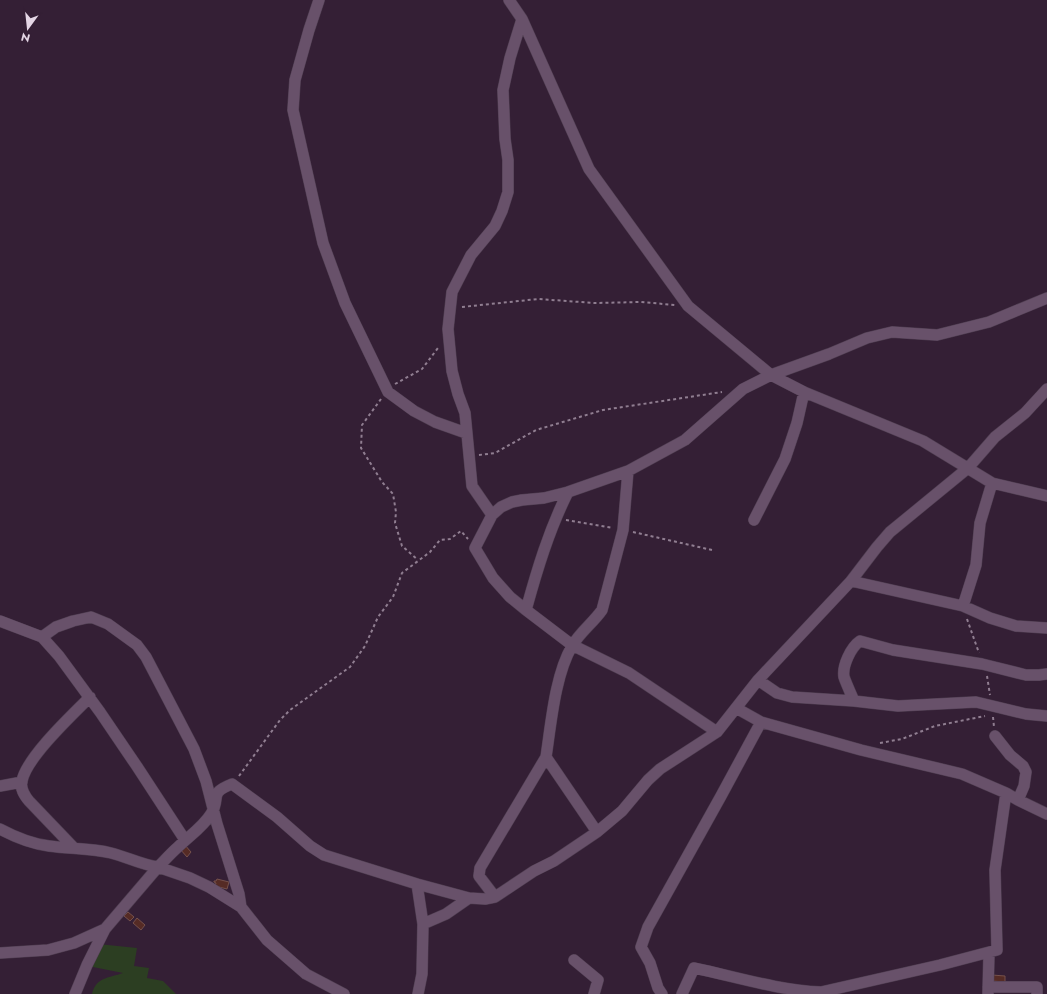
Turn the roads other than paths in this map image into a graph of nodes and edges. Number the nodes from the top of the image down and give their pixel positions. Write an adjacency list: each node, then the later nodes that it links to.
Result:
1 (319, 0): 8 (street)
2 (509, 0): 3 (street)
3 (522, 19): 5 (street); 8 (street)
4 (1047, 298): 5 (street)
5 (771, 375): 7 (street); 10 (street)
6 (1047, 389): 9 (street)
7 (804, 392): 9 (street); 15 (street)
8 (466, 433): 14 (street)
9 (968, 468): 11 (street); 16 (street)
10 (628, 471): 12 (street); 22 (street)
11 (992, 483): 13 (street); 17 (street)
12 (568, 492): 14 (street); 18 (street)
13 (1047, 496)
14 (492, 515): 18 (street)
15 (754, 520)
16 (851, 580): 17 (street); 24 (street)
17 (963, 606): 20 (street)
18 (526, 610): 22 (street)
19 (0, 621): 21 (street)
20 (1047, 628)
21 (42, 637): 25 (street); 37 (street)
22 (572, 645): 30 (street); 32 (street)
23 (1047, 674): 26 (street)
24 (758, 680): 26 (street); 27 (street)
25 (90, 697): 33 (street); 41 (street)
26 (854, 701): 28 (street)
27 (736, 708): 29 (street); 30 (street)
28 (1047, 716)
29 (761, 722): 35 (street); 59 (street)
30 (717, 732): 40 (street)
31 (995, 736): 36 (street)
32 (546, 757): 40 (street); 45 (street)
33 (22, 782): 34 (street); 42 (street)
34 (0, 786)
35 (1006, 793): 36 (street); 51 (street)
36 (1018, 800): 38 (street)
37 (214, 809): 41 (street); 44 (street); 47 (street)
38 (1047, 814)
39 (0, 829): 42 (street)
40 (597, 832): 45 (street)
41 (185, 840): 43 (street)
42 (74, 848): 43 (street)
43 (158, 867): 47 (street); 49 (street)
44 (417, 884): 46 (street); 48 (street)
45 (495, 897): 46 (street)
46 (469, 898): 48 (street)
47 (241, 907): 56 (street)
48 (423, 924): 57 (street)
49 (105, 928): 50 (street); 55 (street)
50 (0, 953)
51 (989, 953): 53 (street); 60 (street)
52 (574, 960): 58 (street)
53 (988, 990): 54 (street)
54 (1041, 990)
55 (75, 994)
56 (344, 994)
57 (418, 994)
58 (594, 994)
59 (662, 994)
60 (682, 994)

